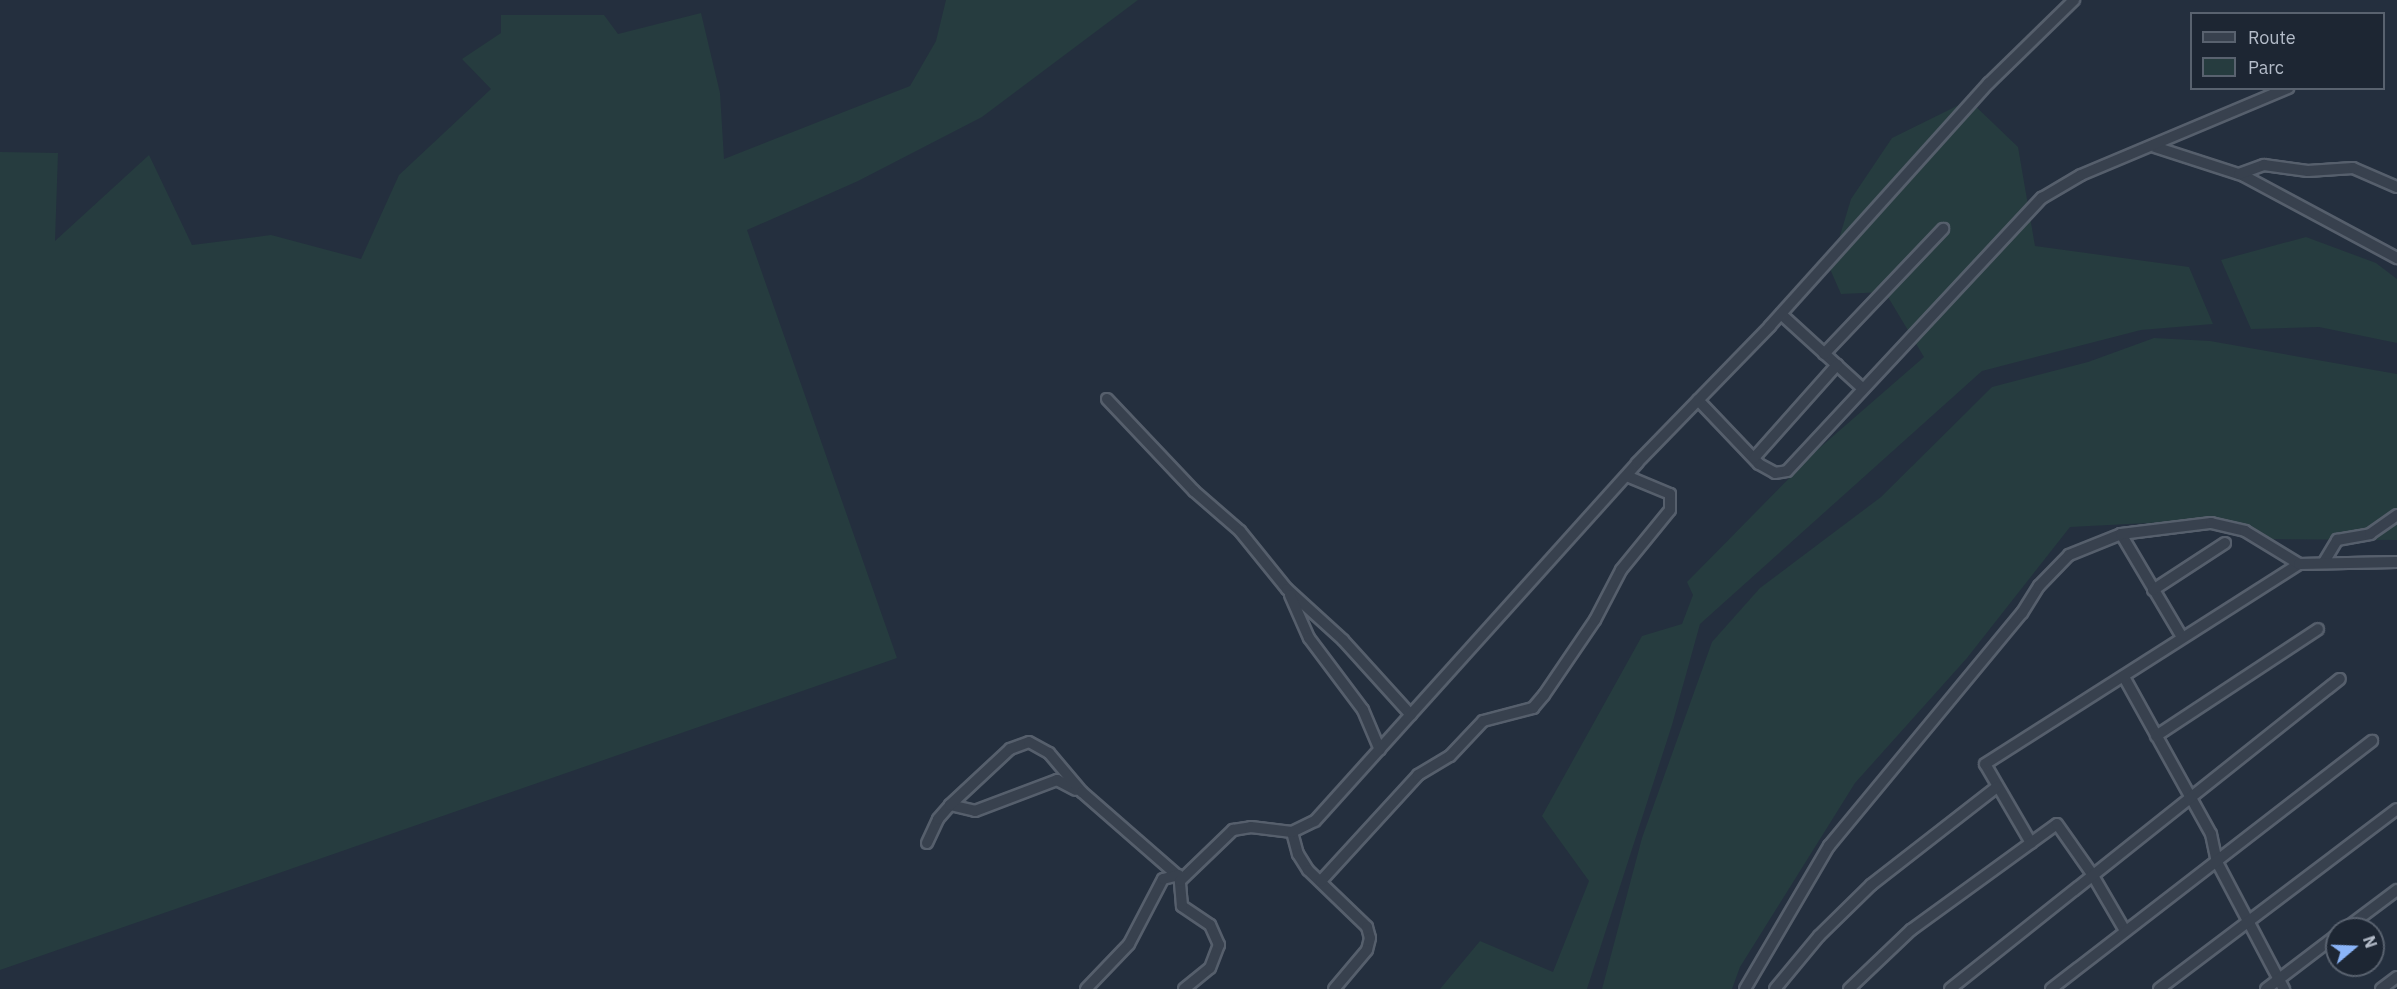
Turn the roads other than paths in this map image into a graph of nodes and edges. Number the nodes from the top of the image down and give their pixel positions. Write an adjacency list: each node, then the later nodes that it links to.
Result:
1 (2074, 0): 8 (street)
2 (2284, 90): 3 (street)
3 (2156, 147): 4 (street); 11 (street)
4 (2240, 174): 5 (street); 7 (street)
5 (2397, 188)
6 (1943, 229): 9 (street)
7 (2397, 258)
8 (1781, 314): 9 (street); 13 (street)
9 (1824, 354): 10 (street)
10 (1837, 365): 11 (street); 14 (street)
11 (1862, 388): 14 (street)
12 (1107, 399): 22 (street)
13 (1698, 400): 14 (street); 15 (street)
14 (1754, 458)
15 (1629, 477): 28 (street); 43 (street)
16 (2397, 514): 19 (street)
17 (2121, 534): 21 (street); 23 (street); 54 (street)
18 (2225, 543): 23 (street)
19 (2324, 562): 20 (street); 21 (street)
20 (2397, 562)
21 (2299, 564): 25 (street)
22 (1287, 589): 28 (street); 31 (street)
23 (2153, 590): 25 (street)
24 (2318, 629): 29 (street)
25 (2182, 637): 26 (street)
26 (2124, 676): 29 (street); 32 (street)
27 (2340, 679): 34 (street)
28 (1411, 715): 31 (street)
29 (2156, 736): 34 (street)
30 (2372, 741): 40 (street)
31 (1380, 750): 37 (street)
32 (1997, 787): 39 (street); 55 (street)
33 (1082, 792): 35 (street); 35 (street); 42 (street)
34 (2190, 797): 40 (street); 41 (street)
35 (950, 806): 38 (street)
36 (2397, 810): 46 (street)
37 (1292, 832): 42 (street); 43 (street)
38 (927, 843)
39 (2031, 843): 41 (street); 56 (street)
40 (2217, 862): 46 (street); 47 (street)
41 (2092, 874): 47 (street); 57 (street)
42 (1180, 876): 51 (street); 52 (street)
43 (1321, 881): 53 (street)
44 (2397, 890): 45 (street)
45 (2361, 917)
46 (2248, 921): 50 (street); 59 (street)
47 (2124, 929): 58 (street)
48 (2325, 946): 50 (street)
49 (2397, 977): 61 (street)
50 (2281, 984): 60 (street)
51 (1086, 989)
52 (1184, 989)
53 (1334, 989)
54 (1744, 989)
55 (1775, 989)
56 (1849, 989)
57 (1950, 989)
58 (2050, 989)
59 (2159, 989)
60 (2266, 989)
61 (2381, 989)

